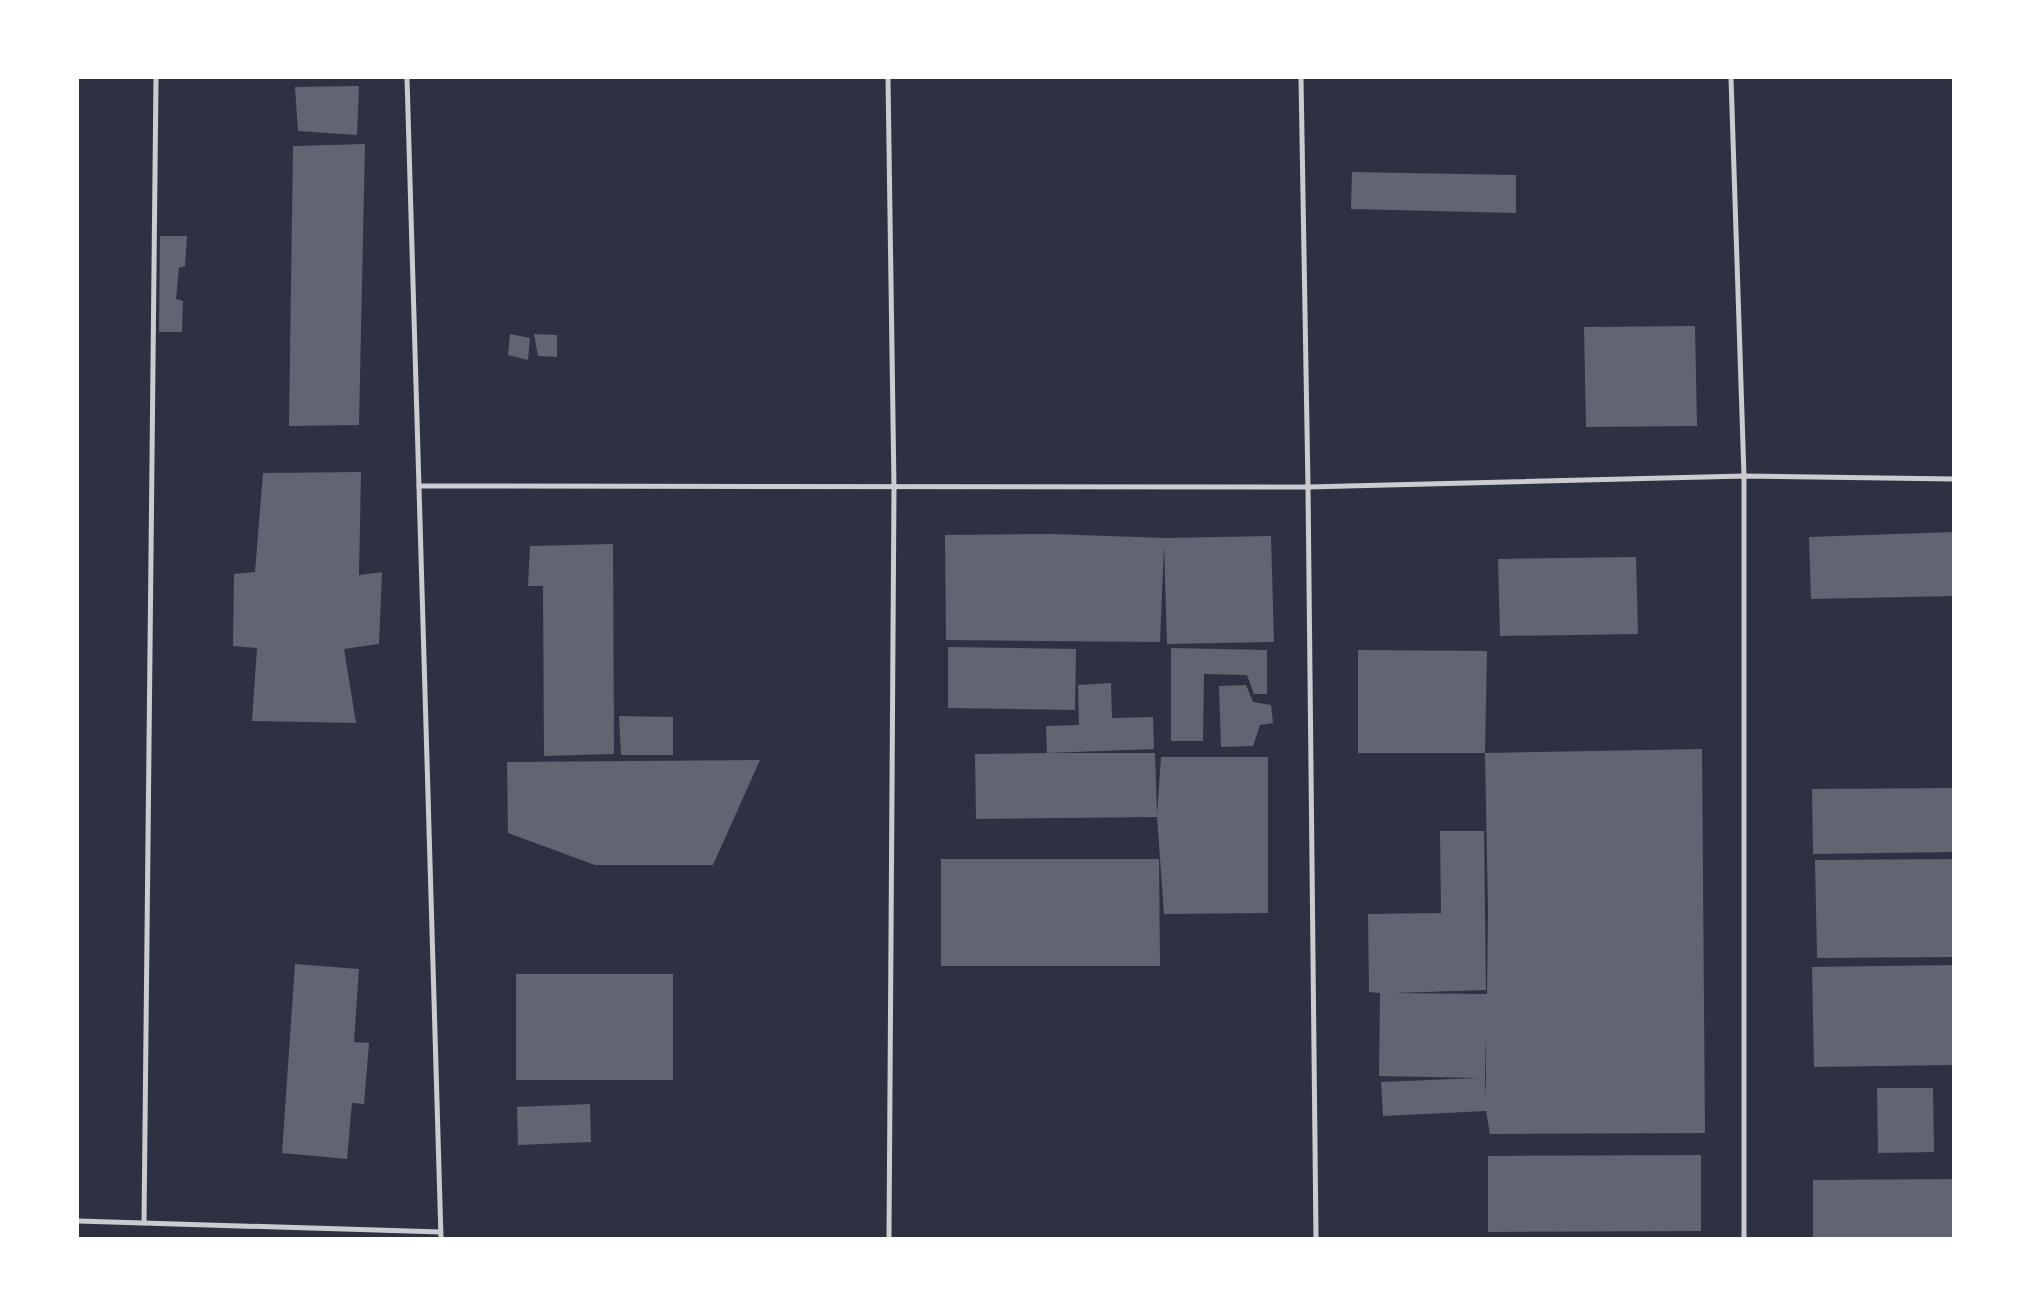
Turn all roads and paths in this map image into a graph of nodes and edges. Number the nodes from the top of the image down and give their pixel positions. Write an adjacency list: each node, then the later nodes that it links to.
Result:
1 (156, 78): 12 (street)
2 (407, 78): 8 (street)
3 (888, 78): 10 (street)
4 (1301, 78): 9 (street)
5 (1731, 78): 6 (street)
6 (1744, 476): 7 (street); 9 (street); 17 (street)
7 (1954, 479)
8 (420, 486): 10 (street); 13 (street)
9 (1308, 487): 10 (street); 16 (street)
10 (894, 488): 15 (street)
11 (78, 1221): 12 (street)
12 (144, 1223): 13 (street)
13 (441, 1232): 14 (street)
14 (442, 1238)
15 (889, 1238)
16 (1316, 1238)
17 (1744, 1238)

